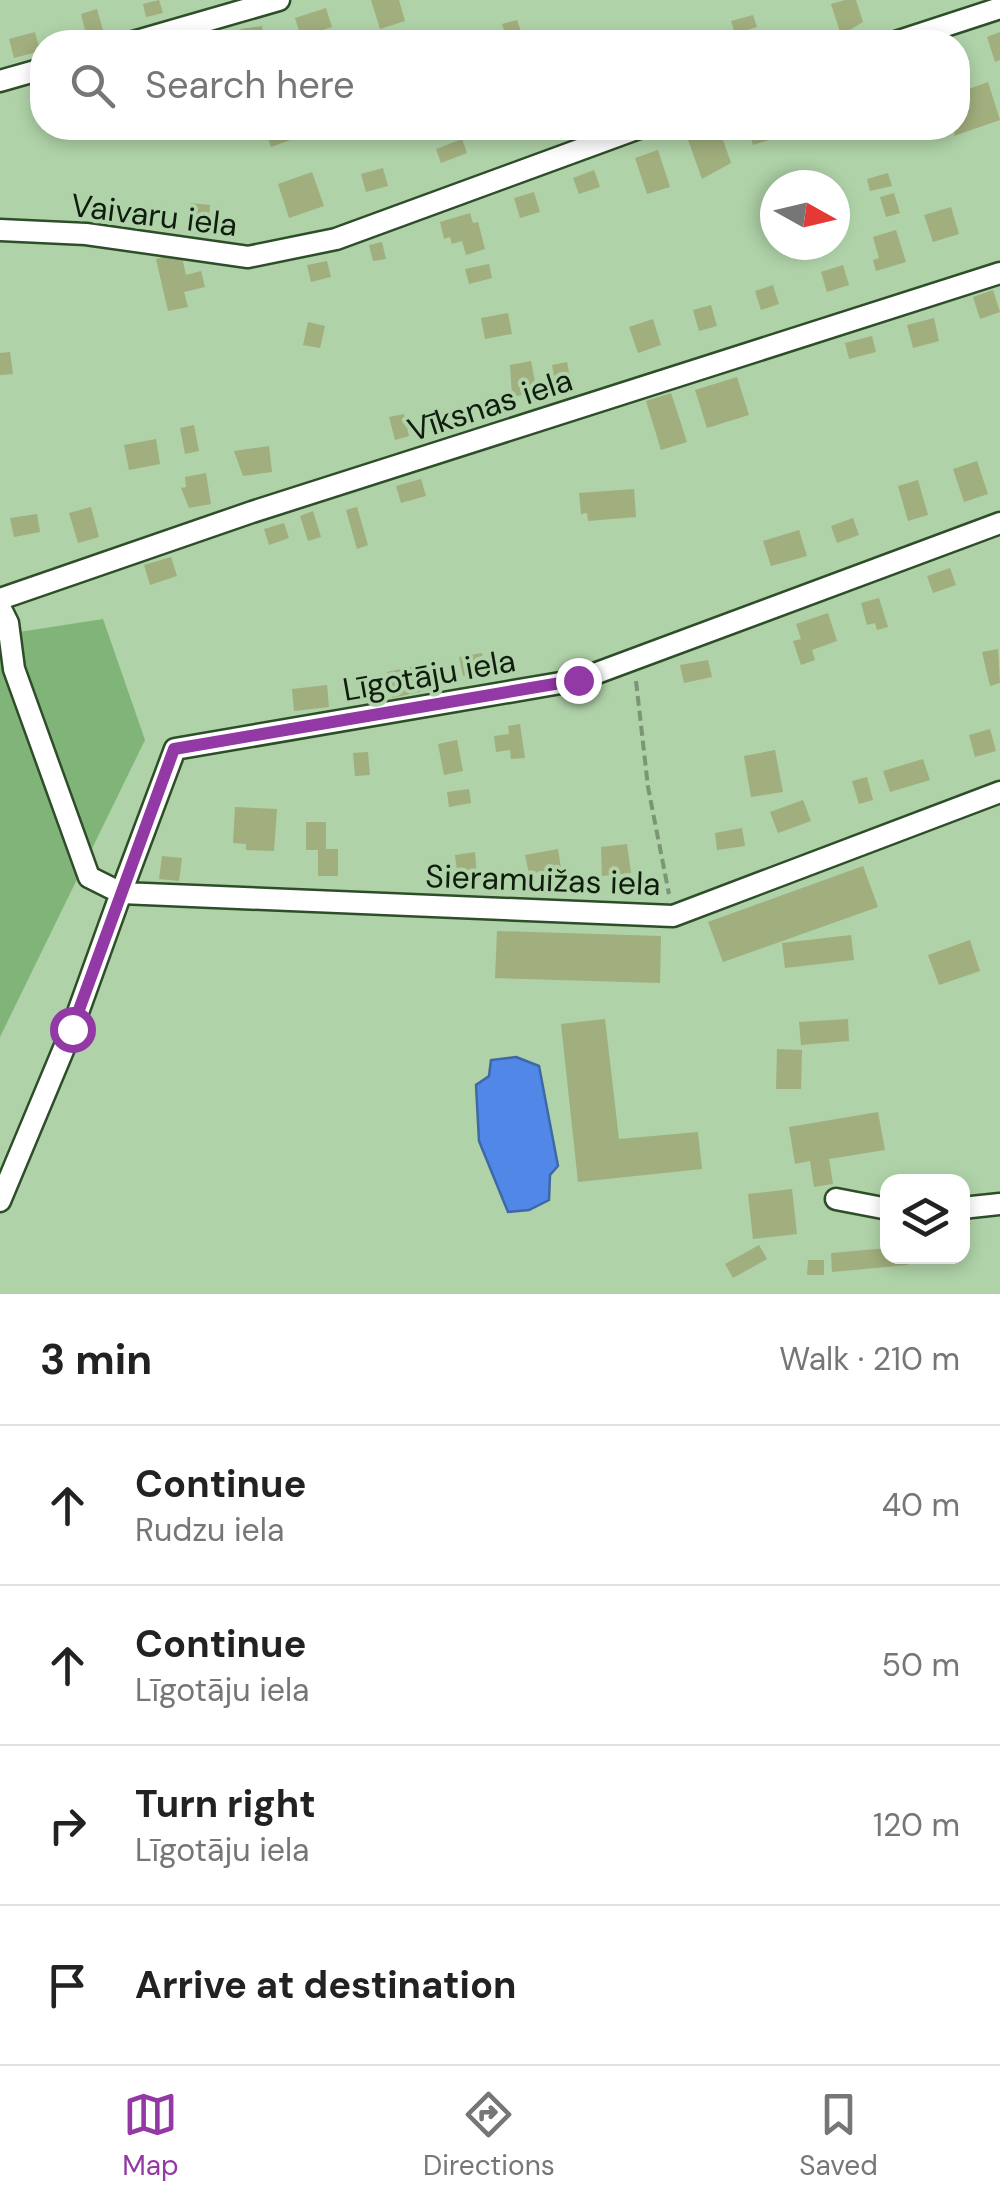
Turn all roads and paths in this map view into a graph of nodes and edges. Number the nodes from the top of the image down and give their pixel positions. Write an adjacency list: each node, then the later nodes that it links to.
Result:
1 (279, 0): 3 (street)
2 (1000, 8): 4 (street)
3 (174, 30)
4 (933, 30)
5 (30, 72): 6 (street)
6 (0, 81)
7 (606, 140): 8 (street, Vaivaru iela)
8 (0, 230)
9 (1000, 272): 11 (street, Vīksnas iela)
10 (1000, 523): 13 (street, Līgotāju iela)
11 (0, 599)
12 (0, 607): 15 (street)
13 (633, 661): 15 (street, Līgotāju iela); 16 (path)
14 (1000, 792): 16 (street, Sieramuižas iela)
15 (121, 893): 16 (street, Sieramuižas iela); 18 (street)
16 (673, 916)
17 (836, 1199): 20 (street)
18 (0, 1201)
19 (1000, 1204): 21 (street)
20 (880, 1207)
21 (970, 1207)

